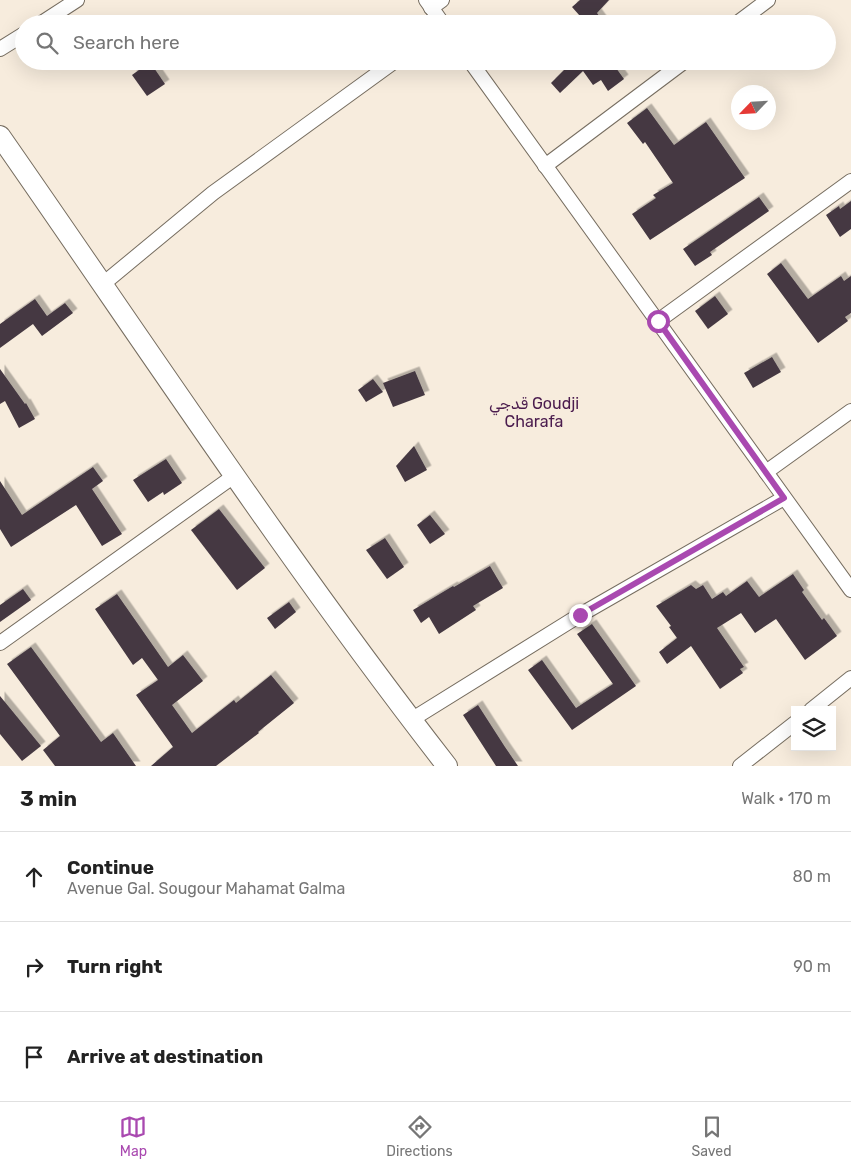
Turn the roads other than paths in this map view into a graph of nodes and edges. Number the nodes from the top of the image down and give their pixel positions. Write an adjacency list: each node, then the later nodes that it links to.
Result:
1 (77, 0): 4 (street)
2 (768, 0): 6 (street)
3 (433, 3): 5 (street)
4 (54, 15)
5 (439, 15)
6 (748, 15)
7 (15, 40): 8 (street)
8 (0, 49)
9 (383, 70): 15 (street)
10 (476, 70): 13 (street)
11 (673, 70): 13 (street)
12 (0, 136): 15 (main road)
13 (545, 166): 16 (street)
14 (851, 180): 16 (street)
15 (103, 284): 19 (main road)
16 (658, 321): 18 (street)
17 (851, 411): 18 (street)
18 (766, 472): 20 (street)
19 (234, 476): 22 (street); 25 (main road)
20 (784, 498): 21 (street); 25 (street)
21 (851, 590)
22 (0, 643)
23 (851, 678): 24 (street)
24 (816, 706)
25 (411, 720): 27 (main road)
26 (791, 726): 28 (street)
27 (447, 766)
28 (740, 766)

